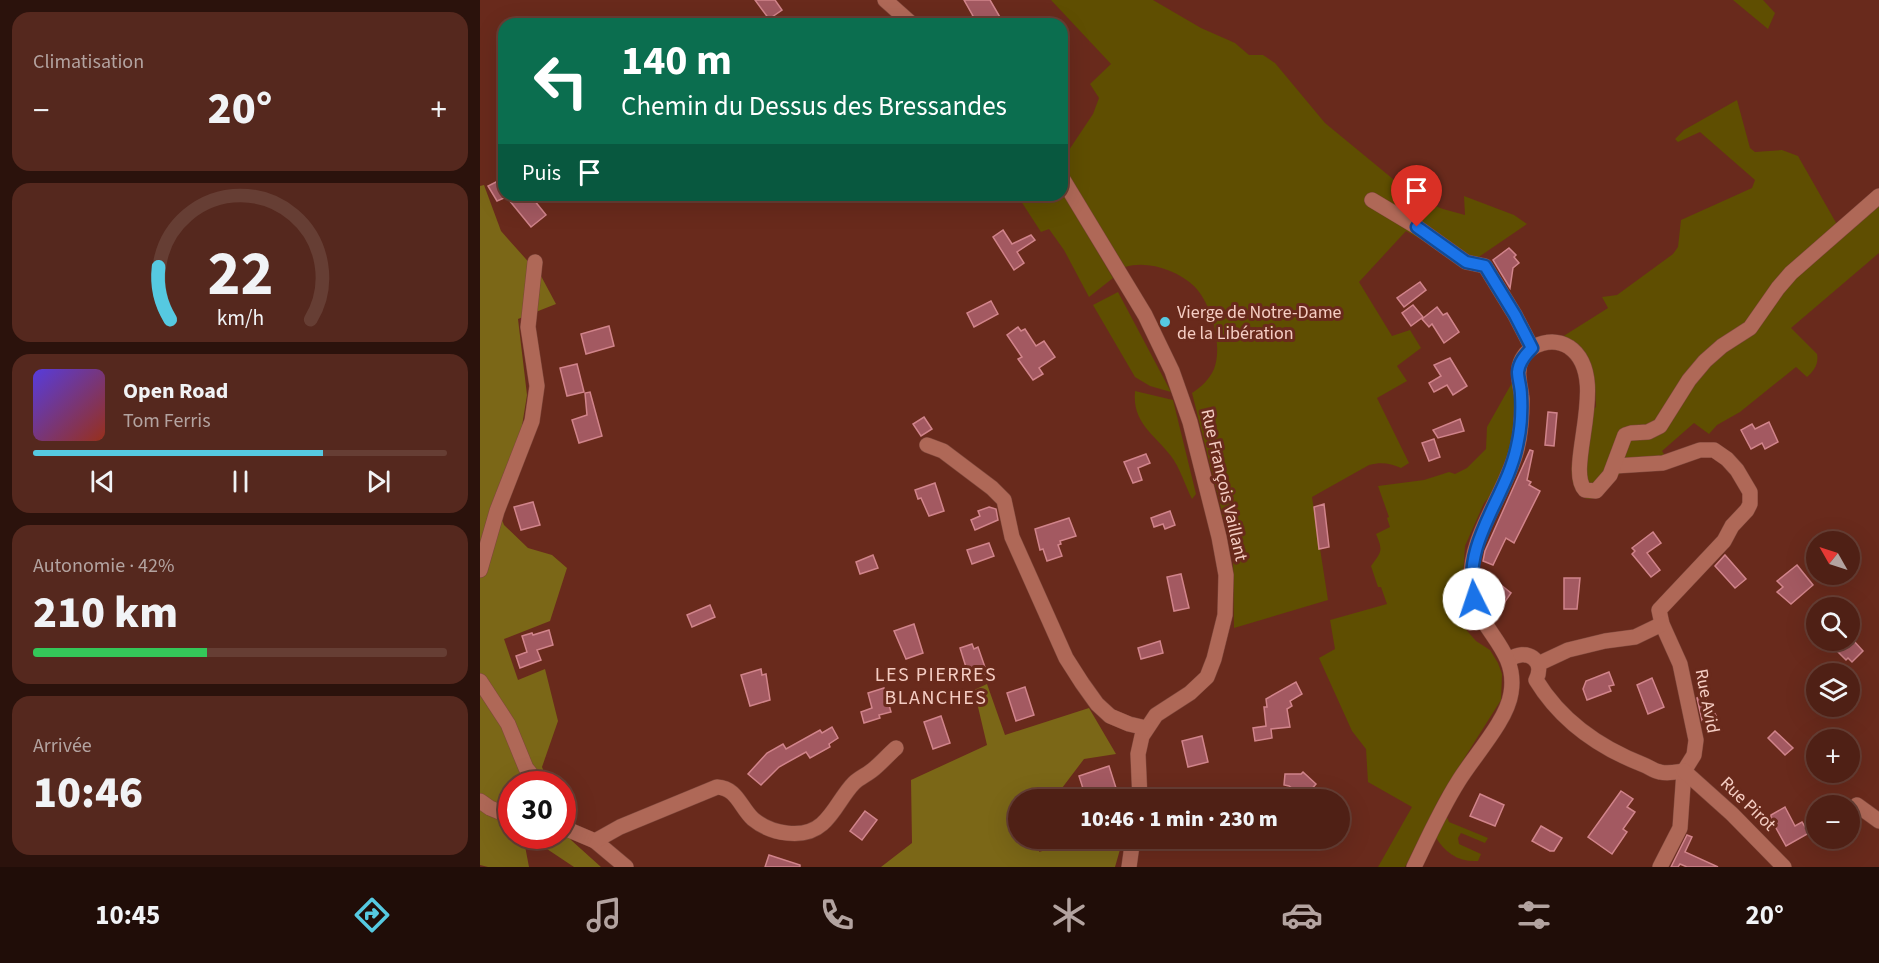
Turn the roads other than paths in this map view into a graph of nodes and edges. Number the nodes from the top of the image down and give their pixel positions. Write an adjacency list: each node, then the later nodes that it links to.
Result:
1 (885, 0): 2 (street)
2 (905, 18)
3 (1068, 188): 17 (street, Rue François Vaillant)
4 (1879, 196): 9 (street)
5 (1371, 200): 7 (street)
6 (535, 262): 10 (street)
7 (1532, 348): 9 (street); 12 (street)
8 (927, 445): 17 (street)
9 (1615, 466): 11 (street)
10 (480, 570)
11 (1661, 617): 13 (street); 20 (street, Rue Avid)
12 (1509, 660): 13 (street); 16 (street)
13 (1538, 664): 14 (street)
14 (1536, 680): 16 (street); 20 (street)
15 (480, 681): 19 (street)
16 (1512, 684): 31 (street)
17 (1146, 728): 21 (street, Rue François Vaillant)
18 (896, 748): 27 (street)
19 (528, 771)
20 (1684, 771): 32 (street, Rue Avid); 33 (street, Rue Pirot)
21 (1140, 789)
22 (480, 801): 24 (street)
23 (1860, 807): 25 (street)
24 (498, 811)
25 (1879, 821)
26 (576, 832): 27 (street)
27 (595, 841): 29 (street)
28 (1131, 849): 30 (street)
29 (626, 867)
30 (1129, 867)
31 (1414, 867)
32 (1660, 867)
33 (1784, 867)

